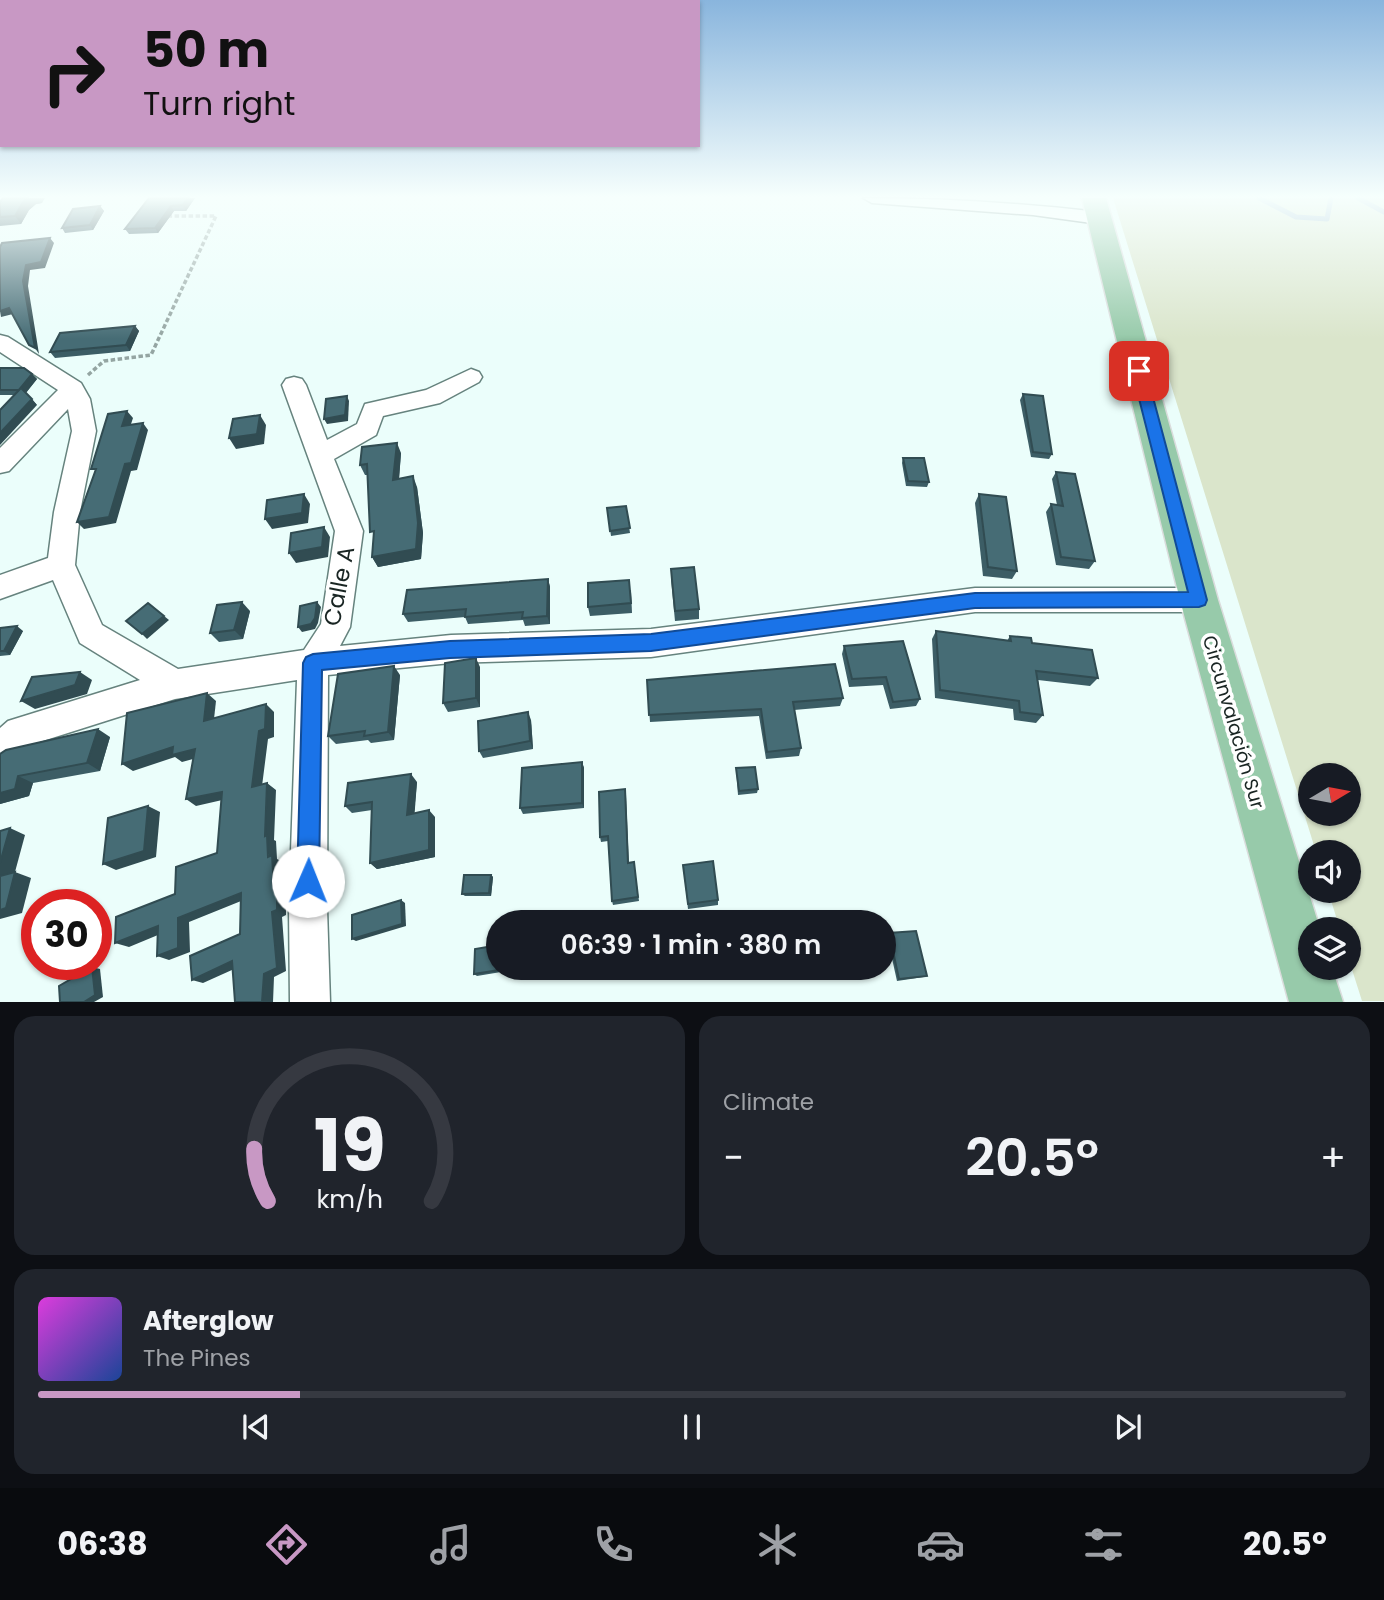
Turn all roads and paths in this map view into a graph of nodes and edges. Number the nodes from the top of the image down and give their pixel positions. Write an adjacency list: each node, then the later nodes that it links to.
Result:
1 (203, 245): 6 (path)
2 (1106, 245): 11 (main road, Circunvalación Sur)
3 (0, 342): 6 (street)
4 (471, 377): 7 (lane)
5 (294, 386): 7 (street, Calle A)
6 (73, 389): 8 (street); 9 (street)
7 (322, 454): 12 (street, Calle A)
8 (0, 464)
9 (61, 565): 10 (street); 13 (street)
10 (0, 587)
11 (1199, 600): 12 (street); 16 (main road, Circunvalación Sur)
12 (313, 663): 13 (street); 15 (street)
13 (175, 684): 14 (street)
14 (0, 750)
15 (310, 1002)
16 (1316, 1002)

